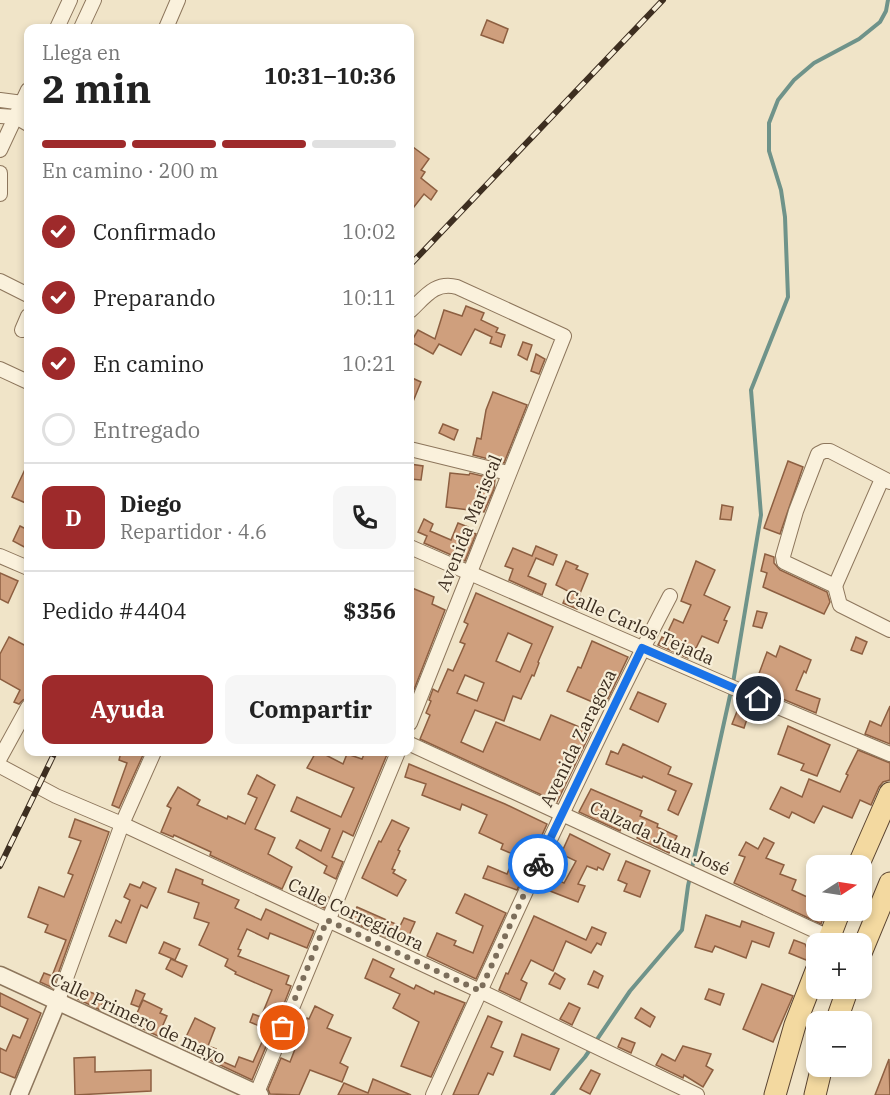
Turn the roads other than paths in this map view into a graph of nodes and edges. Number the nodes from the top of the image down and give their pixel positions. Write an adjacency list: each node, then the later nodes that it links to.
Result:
1 (70, 0): 4 (street)
2 (94, 0): 5 (street)
3 (177, 0): 6 (street)
4 (59, 24)
5 (83, 24)
6 (168, 24)
7 (0, 100): 8 (street)
8 (24, 100)
9 (24, 105): 11 (street)
10 (0, 116): 11 (street)
11 (16, 117): 12 (street); 13 (street)
12 (24, 122)
13 (0, 150)
14 (0, 173): 15 (street)
15 (0, 194)
16 (0, 281): 17 (street)
17 (24, 293)
18 (414, 308): 24 (street, Avenida Mariscal)
19 (24, 325): 20 (street)
20 (22, 330)
21 (0, 369): 22 (street)
22 (24, 380)
23 (414, 450): 24 (street)
24 (508, 473): 29 (street, Avenida Mariscal)
25 (886, 480): 30 (street); 30 (street)
26 (414, 549): 29 (street, Calle Carlos Tejada)
27 (0, 556): 28 (street)
28 (24, 566)
29 (470, 571): 33 (street, Calle Carlos Tejada); 34 (street, Avenida Mariscal)
30 (835, 586): 32 (street)
31 (670, 596): 33 (street, Avenida Zaragoza)
32 (890, 630)
33 (642, 648): 37 (street, Calle Carlos Tejada); 43 (street, Avenida Zaragoza)
34 (414, 713)
35 (24, 714): 40 (street)
36 (414, 746): 43 (street, Calzada Juan José)
37 (890, 754)
38 (152, 756): 44 (street)
39 (396, 756): 47 (street)
40 (0, 758)
41 (0, 766): 44 (street, Calle Corregidora)
42 (890, 793): 45 (main road)
43 (562, 813): 48 (street, Calzada Juan José); 51 (street, Avenida Zaragoza)
44 (122, 824): 47 (street, Calle Corregidora); 53 (street)
45 (863, 855)
46 (890, 884): 49 (main road)
47 (327, 920): 51 (street, Calle Corregidora); 55 (street)
48 (818, 933)
49 (857, 933)
50 (0, 975): 53 (street, Calle Primero de mayo)
51 (480, 991): 57 (street, Avenida Zaragoza); 58 (street, Calle Corregidora)
52 (806, 997): 59 (main road)
53 (57, 1003): 55 (street, Calle Primero de mayo); 56 (street)
54 (819, 1077): 60 (main road)
55 (257, 1094)
56 (19, 1095)
57 (433, 1095)
58 (697, 1095)
59 (775, 1095)
60 (814, 1095)

